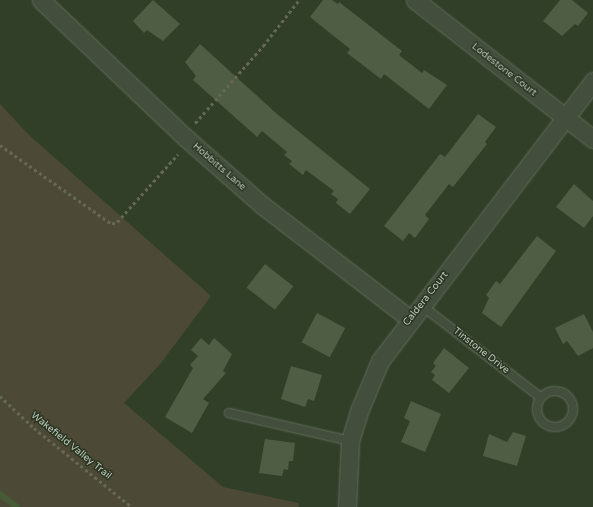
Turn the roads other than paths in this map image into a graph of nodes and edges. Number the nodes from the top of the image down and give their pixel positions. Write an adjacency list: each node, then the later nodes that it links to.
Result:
1 (41, 0): 7 (street, Hobbitts Lane)
2 (415, 0): 4 (street, Lodestone Court)
3 (593, 81): 4 (street, Caldera Court)
4 (566, 118): 5 (street, Lodestone Court); 6 (street, Caldera Court)
5 (593, 139)
6 (422, 305): 7 (street, Caldera Court); 8 (lane, Tinstone Drive)
7 (410, 320): 10 (street, Caldera Court)
8 (540, 397): 8 (lane)
9 (228, 413): 10 (lane)
10 (350, 441): 11 (street, Caldera Court)
11 (347, 507)

